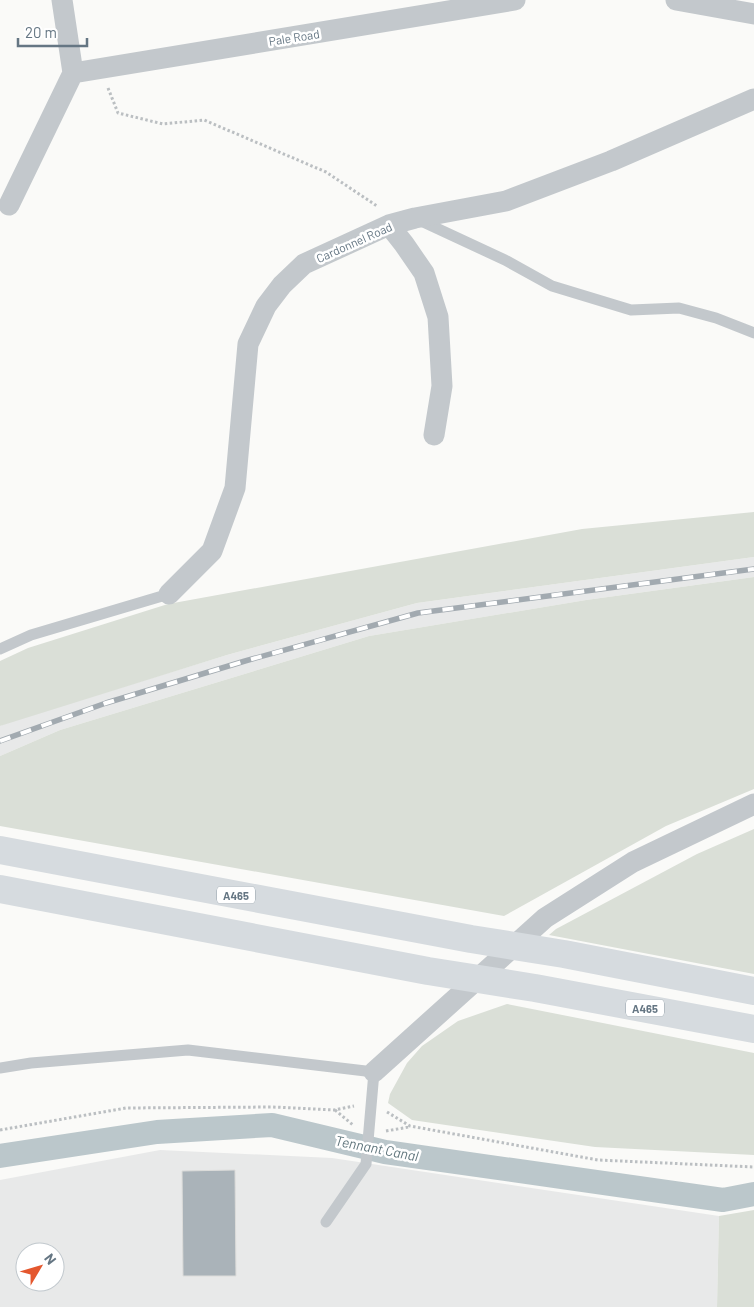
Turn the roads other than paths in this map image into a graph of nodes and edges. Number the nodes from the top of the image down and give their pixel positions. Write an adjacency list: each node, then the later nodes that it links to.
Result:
1 (62, 0): 5 (street)
2 (515, 0): 5 (street, Pale Road)
3 (676, 0): 4 (street)
4 (754, 14)
5 (72, 73): 7 (street)
6 (754, 99): 8 (street, Cardonnel Road)
7 (9, 204)
8 (415, 218): 9 (street, Cardonnel Road); 10 (lane)
9 (389, 225): 11 (street); 12 (street, Cardonnel Road)
10 (754, 333)
11 (434, 435)
12 (170, 594): 13 (lane)
13 (0, 649)
14 (754, 804): 20 (street)
15 (0, 850): 17 (highway, A465)
16 (0, 888): 18 (highway, A465)
17 (754, 991)
18 (754, 1029)
19 (0, 1068): 20 (lane)
20 (374, 1072): 21 (lane)
21 (326, 1222)

